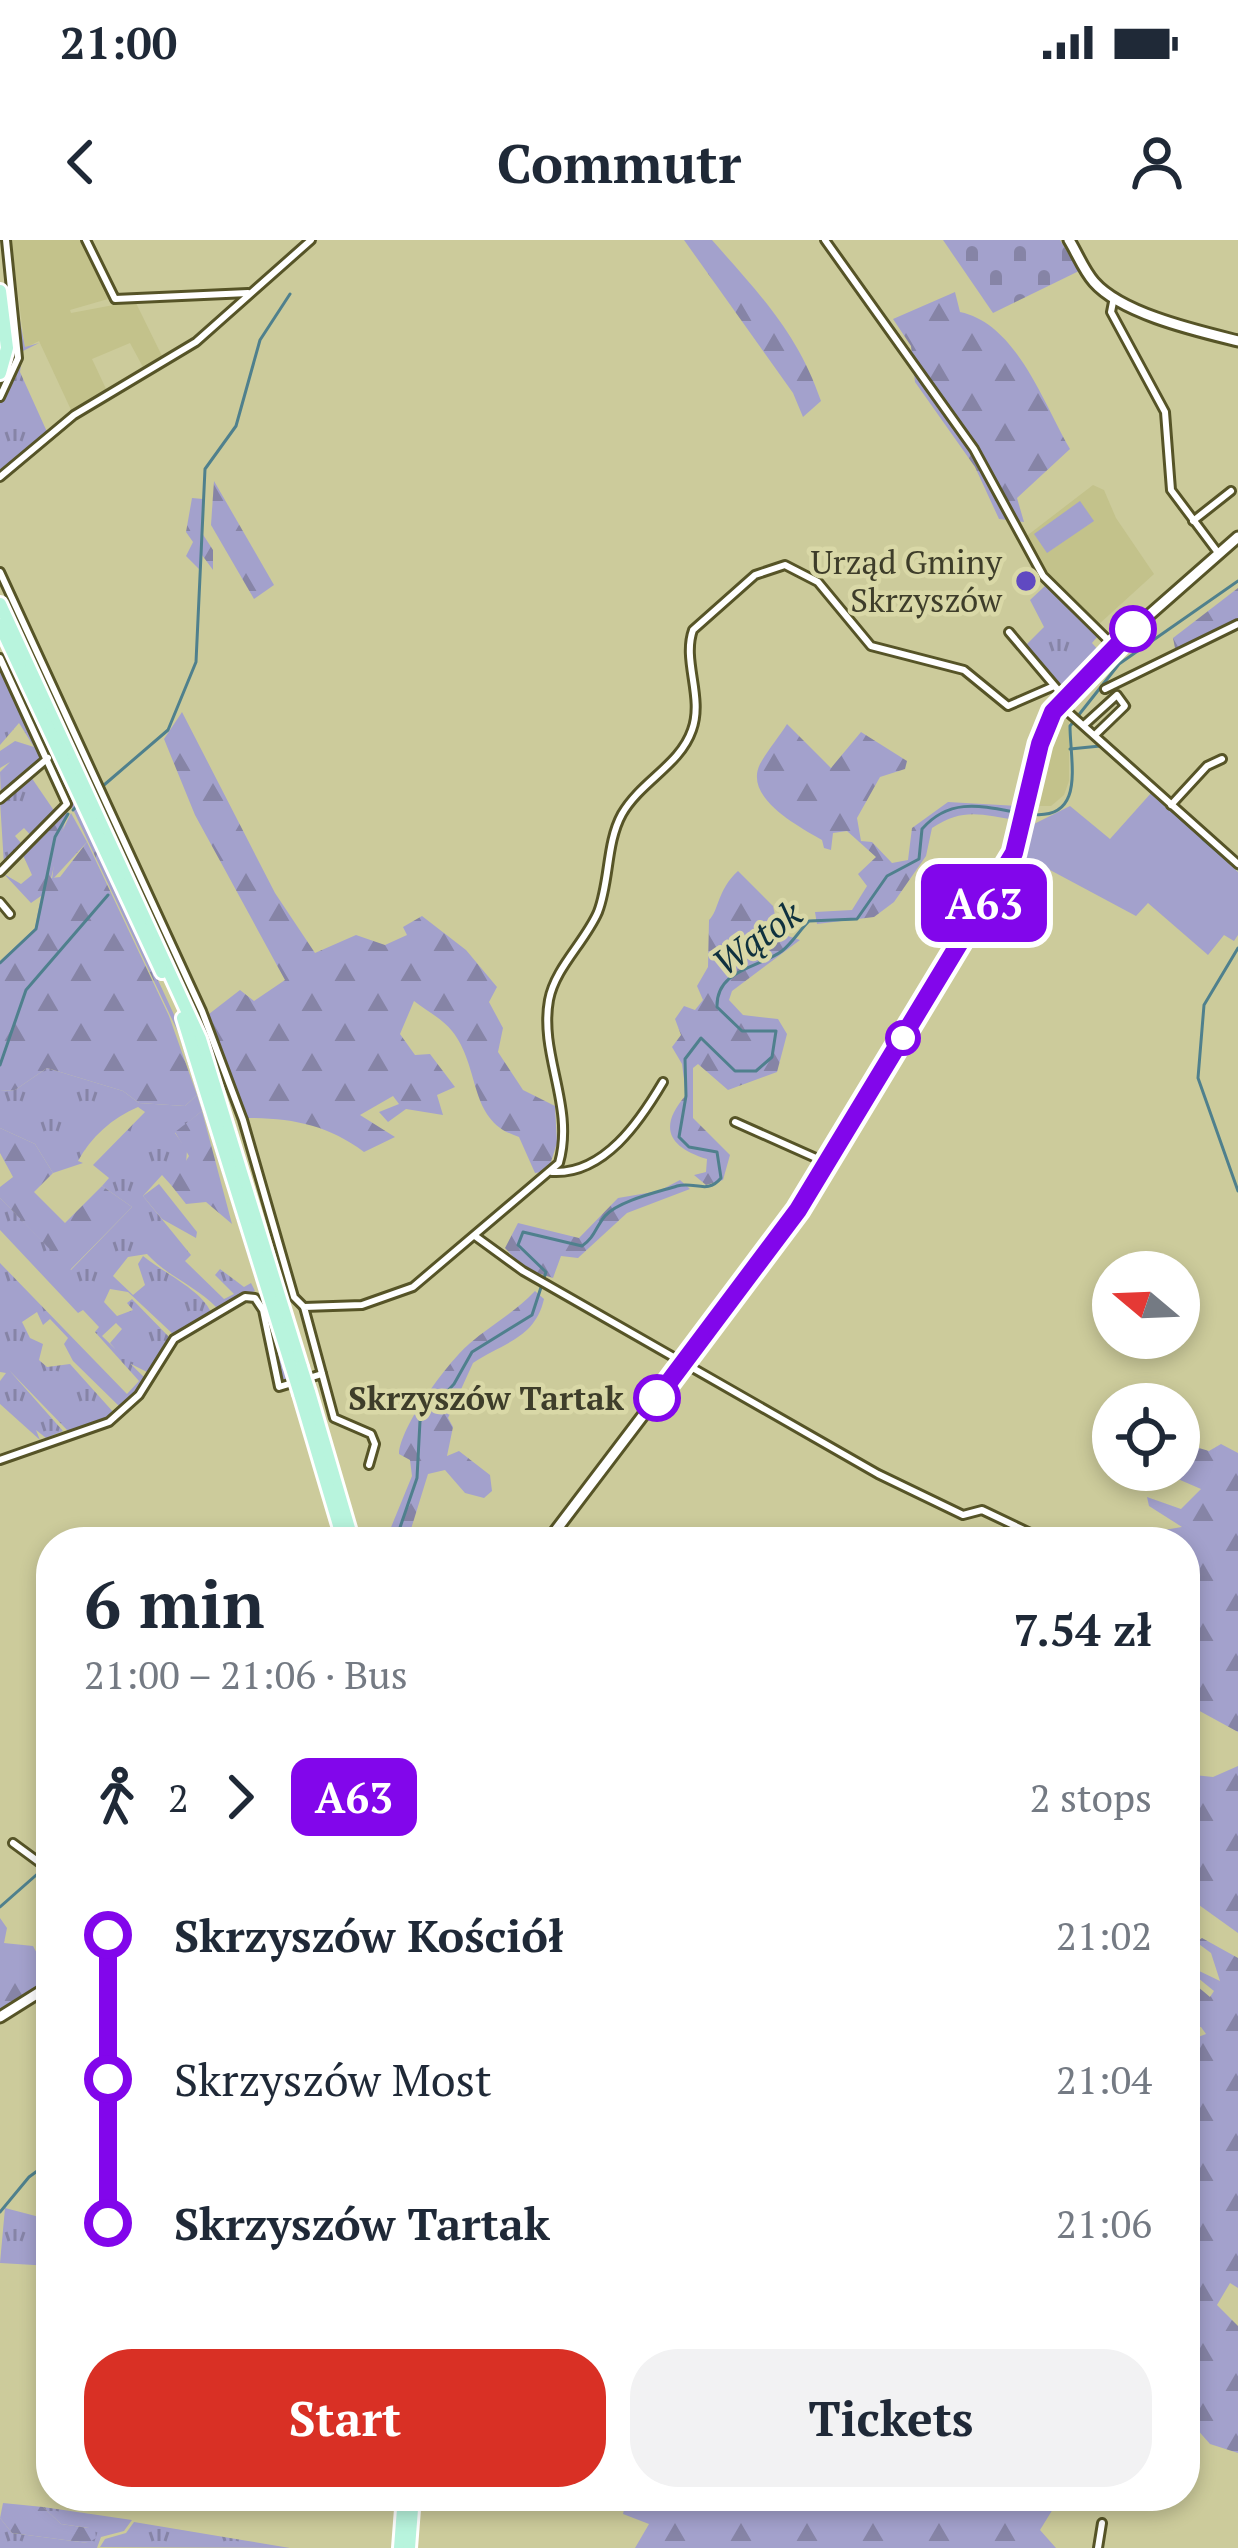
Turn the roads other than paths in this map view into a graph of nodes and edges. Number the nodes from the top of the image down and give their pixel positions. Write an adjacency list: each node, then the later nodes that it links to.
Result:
1 (7, 240): 12 (street)
2 (86, 240): 7 (street)
3 (310, 240): 7 (street)
4 (825, 240): 23 (street)
5 (1069, 240): 8 (street)
6 (0, 291): 9 (main road)
7 (248, 292): 13 (street)
8 (1114, 297): 10 (street); 15 (street)
9 (3, 332): 11 (main road)
10 (1238, 340)
11 (0, 373)
12 (0, 397)
13 (0, 477)
14 (1231, 491): 15 (street)
15 (1193, 521): 17 (street)
16 (1238, 537): 17 (street)
17 (1219, 554): 23 (street)
18 (0, 572): 44 (street)
19 (0, 604): 46 (main road)
20 (1238, 624): 27 (street)
21 (0, 626): 46 (main road)
22 (1009, 632): 26 (street)
23 (1114, 646): 28 (street)
24 (0, 658): 25 (street)
25 (3, 674): 31 (street)
26 (1054, 686): 28 (street); 42 (street)
27 (1105, 689)
28 (1062, 700): 29 (street); 41 (street)
29 (1081, 722): 30 (street); 30 (street)
30 (1095, 735): 34 (street)
31 (48, 758): 33 (street); 36 (street)
32 (1222, 759): 34 (street)
33 (0, 799)
34 (1171, 805): 35 (street)
35 (1238, 864)
36 (0, 872)
37 (0, 902): 38 (street)
38 (10, 914)
39 (663, 1082): 42 (street)
40 (735, 1122): 41 (street)
41 (827, 1162): 45 (street)
42 (552, 1172): 43 (street)
43 (474, 1235): 44 (street); 45 (street)
44 (304, 1307): 47 (street)
45 (683, 1364): 53 (street); 54 (street)
46 (296, 1366): 48 (main road, bridge)
47 (322, 1374): 49 (street); 50 (street)
48 (304, 1393): 51 (main road); 52 (main road)
49 (0, 1460)
50 (369, 1465)
51 (340, 1527)
52 (348, 1527)
53 (558, 1527)
54 (1018, 1527)
55 (13, 1843): 56 (street)
56 (36, 1859)
57 (36, 1994): 58 (street)
58 (0, 2017)
59 (404, 2511): 62 (main road)
60 (411, 2511): 62 (main road)
61 (1102, 2524): 63 (street)
62 (405, 2548)
63 (1098, 2548)

